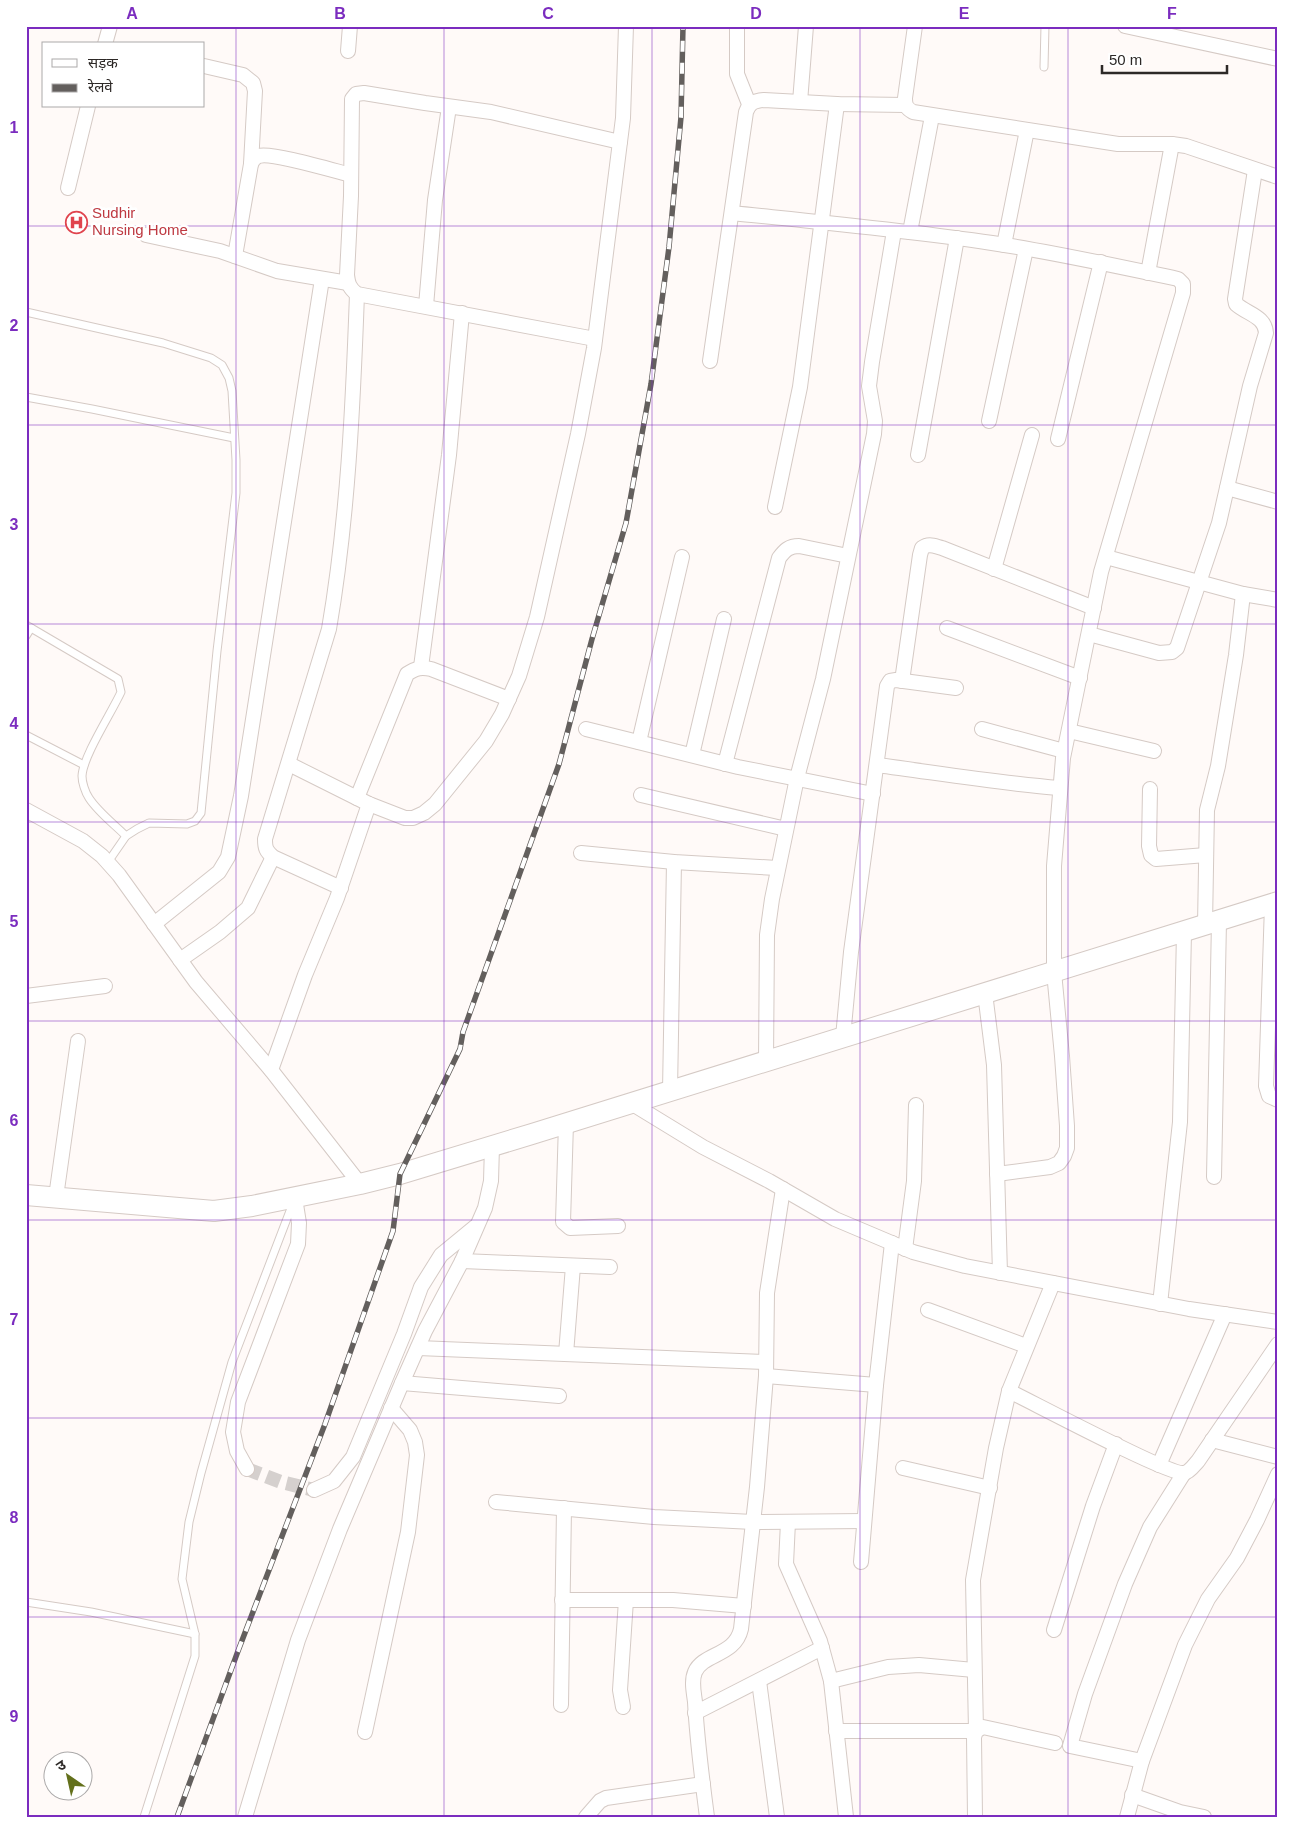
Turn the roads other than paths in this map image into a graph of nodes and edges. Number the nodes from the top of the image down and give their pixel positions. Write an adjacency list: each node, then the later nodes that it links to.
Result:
1 (110, 26): 9 (street)
2 (350, 26): 10 (street)
3 (626, 26): 22 (street)
4 (737, 26): 15 (street)
5 (806, 26): 14 (street)
6 (916, 26): 17 (street)
7 (1045, 26): 13 (lane)
8 (1126, 26): 11 (street)
9 (106, 42)
10 (348, 51)
11 (1278, 60)
12 (205, 66): 24 (street)
13 (1044, 67)
14 (800, 102): 15 (street); 16 (street)
15 (749, 104): 29 (street)
16 (837, 104): 17 (street); 30 (street)
17 (905, 105): 20 (street)
18 (449, 107): 22 (street); 26 (street); 42 (street)
19 (88, 108): 28 (street)
20 (932, 116): 21 (street); 32 (street)
21 (1027, 130): 23 (street); 35 (street)
22 (620, 142): 45 (street)
23 (1172, 144): 25 (street); 39 (street)
24 (251, 164): 26 (street); 37 (street)
25 (1255, 170): 27 (street); 53 (street)
26 (351, 176): 41 (street)
27 (1278, 177)
28 (68, 188)
29 (732, 213): 30 (street); 46 (street)
30 (822, 223): 31 (street); 55 (street)
31 (894, 230): 32 (street); 56 (street)
32 (910, 232): 34 (street)
33 (146, 235): 37 (street)
34 (957, 238): 35 (street); 52 (street)
35 (1004, 245): 36 (street)
36 (1026, 249): 38 (street); 48 (street)
37 (235, 256): 40 (street)
38 (1100, 262): 39 (street); 51 (street)
39 (1148, 273): 57 (street)
40 (322, 279): 41 (street); 104 (street)
41 (352, 288): 42 (street); 82 (street)
42 (426, 306): 44 (street)
43 (26, 312): 50 (lane)
44 (462, 313): 45 (street); 69 (street)
45 (595, 339): 73 (street)
46 (710, 361)
47 (26, 397): 50 (lane)
48 (989, 421)
49 (1032, 435): 59 (street)
50 (234, 438): 94 (lane)
51 (1058, 439)
52 (918, 455)
53 (1227, 488): 54 (street); 60 (street)
54 (1278, 502)
55 (775, 507)
56 (848, 556): 83 (street); 86 (street)
57 (1106, 557): 60 (street); 63 (street)
58 (682, 558): 78 (street)
59 (994, 568): 63 (street); 71 (street)
60 (1198, 583): 61 (street); 67 (street)
61 (1243, 594): 62 (street); 96 (street)
62 (1278, 600)
63 (1094, 608): 67 (street)
64 (724, 619): 81 (street)
65 (29, 626): 68 (lane); 85 (lane)
66 (947, 628): 70 (street)
67 (1089, 634): 70 (street)
68 (26, 636)
69 (421, 667): 73 (street); 91 (street)
70 (1080, 678): 76 (street)
71 (902, 681): 72 (street); 84 (street)
72 (956, 688)
73 (509, 699): 91 (street)
74 (586, 728): 78 (street)
75 (982, 729): 79 (street)
76 (1069, 731): 79 (street); 80 (street)
77 (26, 735): 85 (lane)
78 (639, 742): 81 (street)
79 (1064, 751): 87 (street)
80 (1154, 751)
81 (692, 755): 83 (street)
82 (289, 764): 91 (street); 97 (street)
83 (725, 764): 86 (street)
84 (877, 765): 87 (street); 89 (street)
85 (84, 766): 94 (lane)
86 (797, 778): 89 (street); 93 (street)
87 (1059, 788): 107 (street)
88 (1150, 789): 96 (street)
89 (872, 794): 111 (street)
90 (641, 796): 93 (street)
91 (363, 801): 101 (street)
92 (26, 810): 98 (street)
93 (786, 829): 100 (street)
94 (126, 836): 98 (lane)
95 (581, 852): 99 (street)
96 (1206, 855): 103 (street)
97 (273, 857): 101 (street); 106 (street)
98 (108, 862): 104 (street)
99 (674, 862): 100 (street); 115 (street)
100 (777, 868): 113 (street)
101 (341, 888): 114 (street)
102 (1275, 904): 103 (street); 116 (street)
103 (1212, 923): 105 (street); 122 (street)
104 (154, 924): 106 (street)
105 (1184, 932): 107 (street); 137 (street)
106 (180, 960): 114 (street)
107 (1054, 972): 109 (street); 121 (street)
108 (105, 986): 110 (street)
109 (985, 993): 111 (street); 121 (street)
110 (26, 996)
111 (843, 1037): 113 (street)
112 (78, 1041): 126 (street)
113 (766, 1061): 115 (street)
114 (271, 1070): 123 (street)
115 (670, 1091): 117 (street)
116 (1278, 1100)
117 (631, 1103): 119 (street); 124 (street)
118 (916, 1104): 131 (street)
119 (566, 1123): 120 (street); 129 (street)
120 (492, 1146): 123 (street); 128 (street)
121 (997, 1174): 135 (street)
122 (1214, 1177)
123 (360, 1184): 127 (street)
124 (783, 1188): 130 (street); 145 (street)
125 (26, 1195): 126 (street)
126 (56, 1197): 127 (street)
127 (295, 1198): 157 (street); 173 (lane)
128 (477, 1225): 132 (street); 161 (street)
129 (618, 1226)
130 (892, 1243): 131 (street); 148 (street)
131 (905, 1249): 135 (street)
132 (462, 1261): 133 (street); 143 (street)
133 (573, 1266): 134 (street); 144 (street)
134 (610, 1267)
135 (1000, 1273): 136 (street)
136 (1053, 1283): 137 (street); 142 (street)
137 (1160, 1304): 139 (street)
138 (928, 1310): 142 (street)
139 (1225, 1314): 140 (street); 155 (street)
140 (1278, 1322)
141 (1278, 1344): 152 (street)
142 (1026, 1346): 149 (street)
143 (418, 1348): 144 (street); 147 (street)
144 (566, 1354): 145 (street)
145 (766, 1362): 146 (street)
146 (766, 1376): 148 (street); 165 (street)
147 (402, 1383): 150 (street); 151 (street)
148 (876, 1385): 164 (street)
149 (1009, 1391): 153 (street); 160 (street)
150 (559, 1396)
151 (391, 1408): 183 (street); 189 (street)
152 (1212, 1440): 154 (street); 158 (street)
153 (1116, 1444): 155 (street); 172 (street)
154 (1278, 1457)
155 (1159, 1465): 158 (street)
156 (903, 1468): 160 (street)
157 (247, 1469)
158 (1184, 1473): 185 (street)
159 (1278, 1474): 185 (street)
160 (990, 1488): 175 (street)
161 (314, 1490)
162 (496, 1502): 163 (street)
163 (564, 1508): 165 (street); 168 (street)
164 (864, 1521): 166 (street); 167 (street)
165 (753, 1522): 166 (street); 171 (street)
166 (788, 1522): 174 (street)
167 (861, 1562)
168 (562, 1600): 169 (street); 178 (street)
169 (626, 1600): 171 (street); 179 (street)
170 (26, 1602): 173 (lane)
171 (744, 1606): 180 (street)
172 (1054, 1630)
173 (195, 1634): 188 (lane)
174 (822, 1648): 176 (street); 177 (street)
175 (974, 1670): 177 (street); 182 (street)
176 (758, 1680): 180 (street); 192 (street)
177 (831, 1681): 181 (street)
178 (562, 1705)
179 (623, 1706)
180 (695, 1713): 186 (street)
181 (836, 1731): 182 (street); 193 (street)
182 (976, 1731): 184 (street); 194 (street)
183 (365, 1732)
184 (1055, 1743)
185 (1142, 1761): 187 (street)
186 (703, 1784): 190 (street); 191 (street)
187 (1132, 1795): 195 (street); 196 (street)
188 (144, 1817)
189 (245, 1817)
190 (586, 1817)
191 (707, 1817)
192 (777, 1817)
193 (846, 1817)
194 (975, 1817)
195 (1127, 1817)
196 (1204, 1817)

